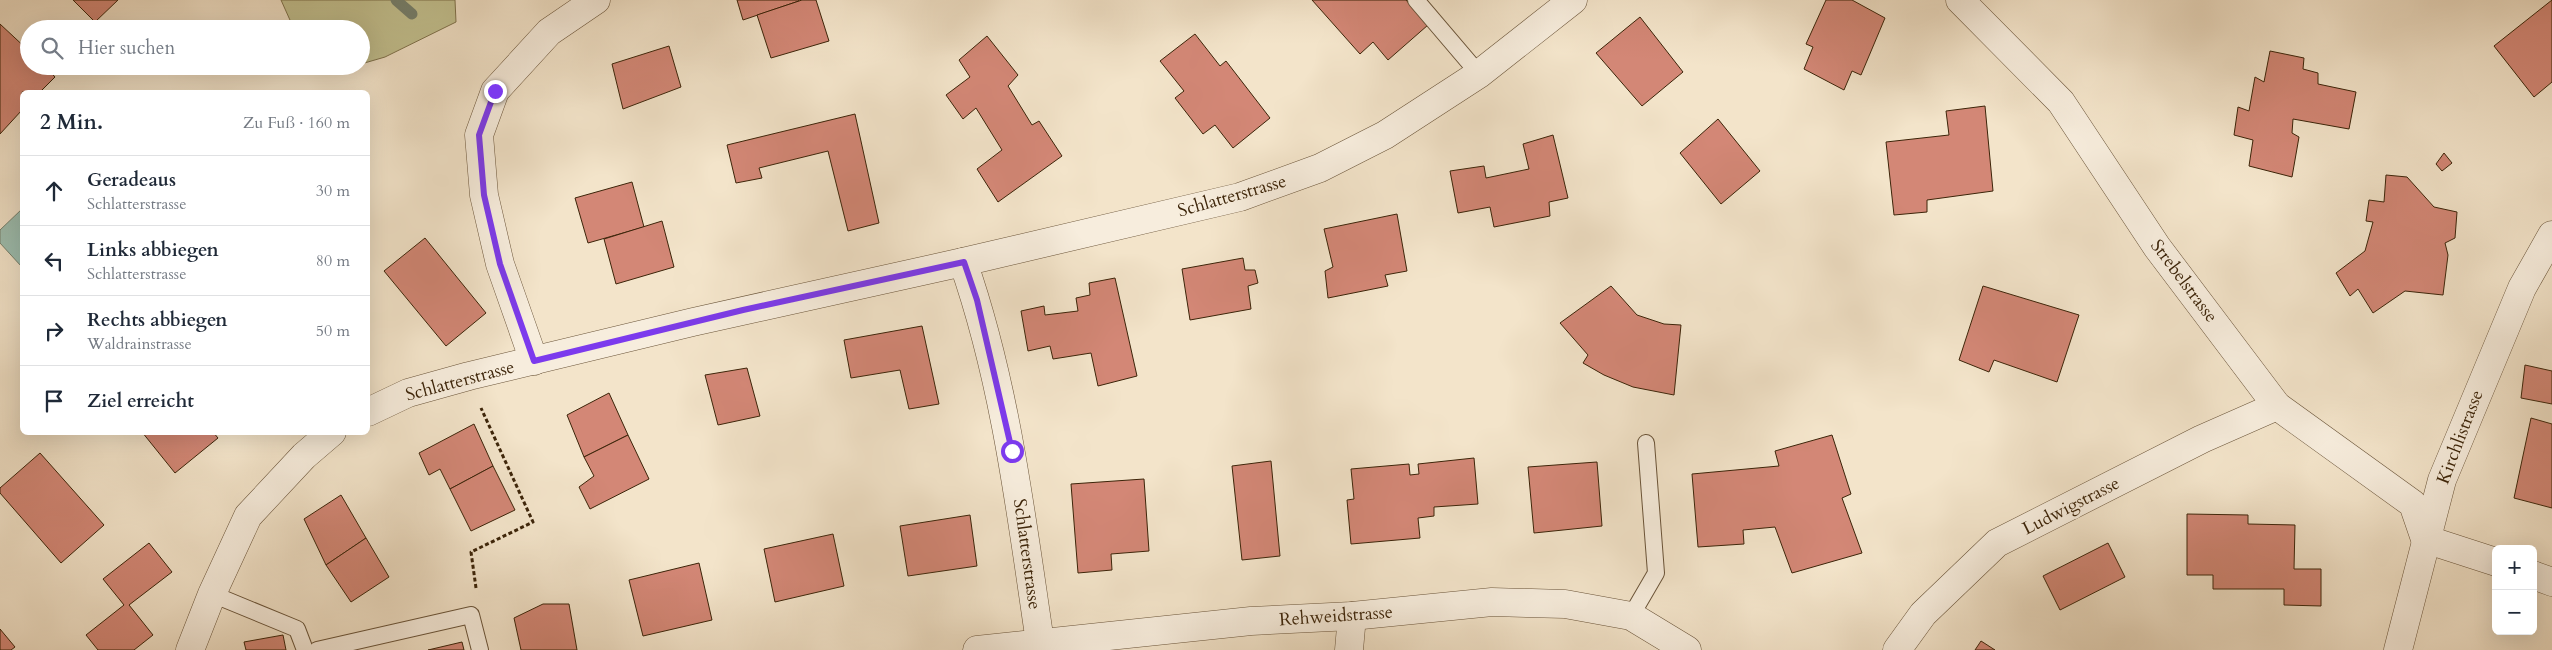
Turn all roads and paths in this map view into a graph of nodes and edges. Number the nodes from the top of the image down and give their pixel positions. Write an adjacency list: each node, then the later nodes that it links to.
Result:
1 (596, 0): 8 (street)
2 (1416, 0): 5 (lane)
3 (1573, 0): 5 (street, Schlatterstrasse)
4 (1960, 0): 9 (street, Strebelstrasse)
5 (1479, 74): 7 (street, Schlatterstrasse)
6 (2552, 235): 14 (street, Kirchlistrasse)
7 (964, 262): 8 (street, Schlatterstrasse); 22 (street, Schlatterstrasse)
8 (534, 361): 11 (street, Schlatterstrasse)
9 (2277, 406): 14 (street, Strebelstrasse); 30 (street, Ludwigstrasse)
10 (482, 408): 19 (path)
11 (370, 411)
12 (329, 435): 18 (street)
13 (1646, 443): 21 (lane)
14 (2425, 539): 15 (street); 31 (street, Kirchlistrasse)
15 (2492, 561)
16 (2537, 576): 17 (street)
17 (2552, 582)
18 (212, 594): 23 (street); 24 (lane)
19 (471, 614): 25 (lane); 26 (lane)
20 (1352, 616): 21 (street, Rehweidstrasse); 22 (street, Rehweidstrasse); 28 (street)
21 (1631, 616): 29 (street, Rehweidstrasse)
22 (1040, 642): 27 (street, Rehweidstrasse)
23 (190, 650)
24 (305, 650)
25 (317, 650)
26 (480, 650)
27 (977, 650)
28 (1349, 650)
29 (1686, 650)
30 (1897, 650)
31 (2398, 650)

